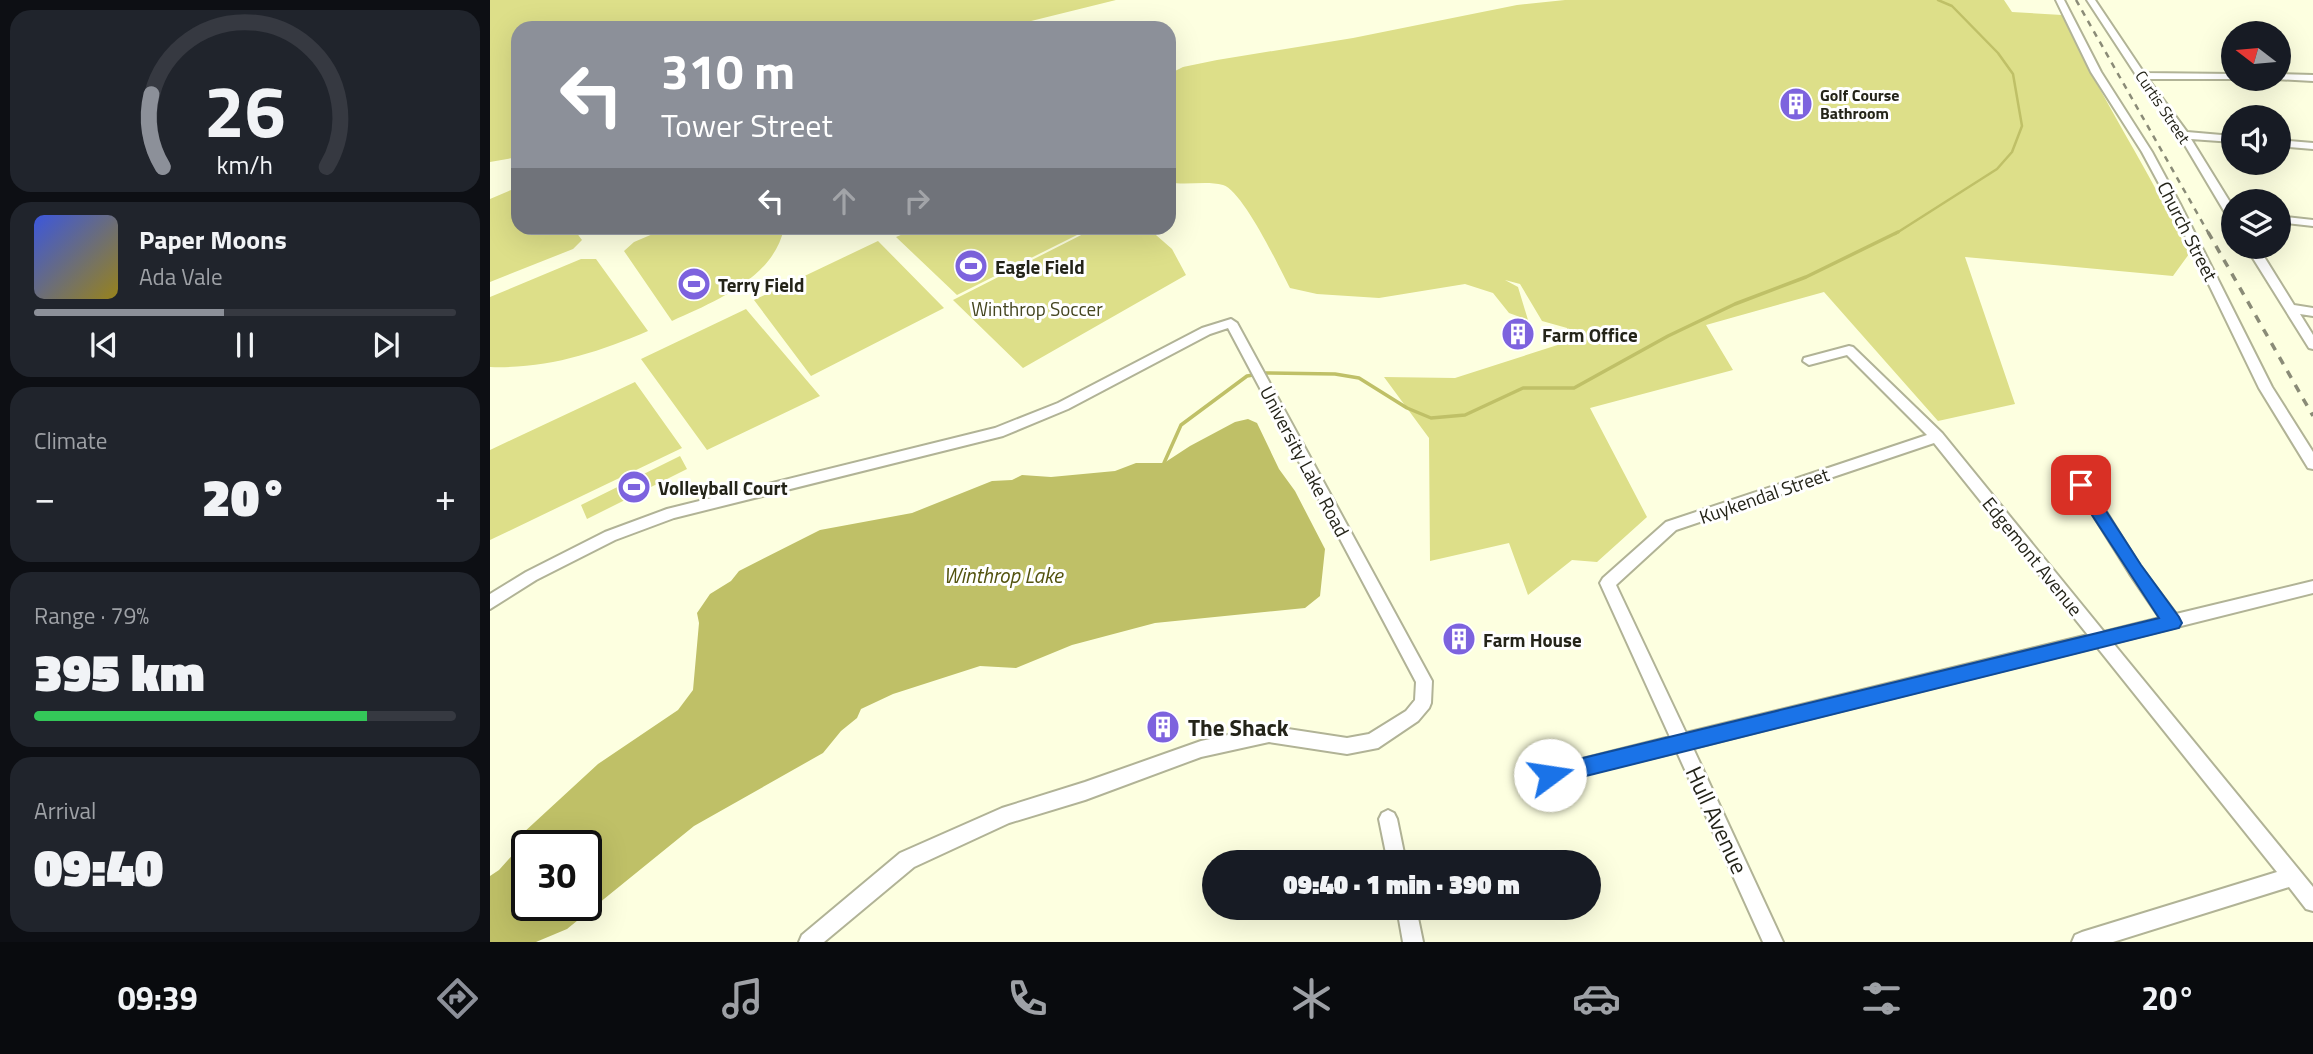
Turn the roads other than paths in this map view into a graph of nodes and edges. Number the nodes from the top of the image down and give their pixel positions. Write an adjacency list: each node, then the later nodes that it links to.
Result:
1 (2060, 0): 21 (street, Church Street)
2 (2091, 0): 3 (street, Curtis Street)
3 (2141, 76): 4 (street); 7 (street, Curtis Street)
4 (2221, 77)
5 (2291, 78): 6 (street)
6 (2313, 78)
7 (2183, 135): 8 (street); 11 (street, Curtis Street)
8 (2221, 138)
9 (2291, 144): 10 (street)
10 (2313, 146)
11 (2221, 196)
12 (2291, 220): 13 (street)
13 (2313, 223)
14 (2260, 259): 15 (street)
15 (2291, 309): 16 (street); 17 (street)
16 (2313, 312)
17 (2313, 345)
18 (1809, 360): 19 (street, Edgemont Avenue)
19 (1937, 437): 22 (street, Kuykendal Street); 26 (street, Edgemont Avenue)
20 (2068, 463): 25 (street)
21 (2313, 464)
22 (1608, 583): 27 (street, Hull Avenue)
23 (2313, 587): 25 (street)
24 (490, 603): 34 (street, University Lake Road)
25 (2173, 623): 26 (street)
26 (2102, 640): 27 (street); 31 (street, Edgemont Avenue)
27 (1681, 743): 28 (street); 36 (street, Hull Avenue)
28 (1550, 775)
29 (1388, 819): 30 (street)
30 (1394, 850)
31 (2292, 877): 32 (street, Edgemont Avenue); 37 (street)
32 (2313, 902)
33 (1408, 920): 35 (street)
34 (809, 942)
35 (1413, 942)
36 (1773, 942)
37 (2082, 942)

